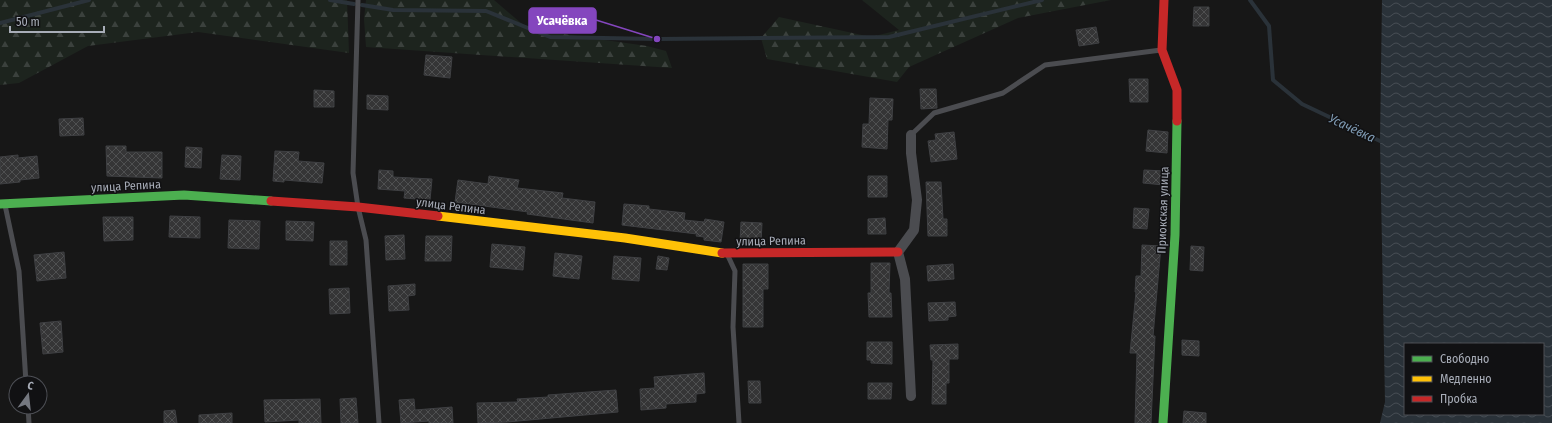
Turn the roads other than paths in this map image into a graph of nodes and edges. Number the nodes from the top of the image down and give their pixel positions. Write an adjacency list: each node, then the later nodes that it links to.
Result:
1 (358, 0): 6 (lane)
2 (1164, 0): 3 (street, Приокская улица)
3 (1162, 50): 4 (lane); 13 (street, Приокская улица)
4 (911, 135): 7 (street)
5 (2, 204): 6 (street, улица Репина); 9 (lane)
6 (358, 207): 8 (street, улица Репина); 11 (lane)
7 (898, 252): 8 (street, улица Репина); 10 (street)
8 (727, 254): 12 (lane)
9 (26, 375)
10 (911, 396)
11 (379, 423)
12 (739, 423)
13 (1163, 423)

